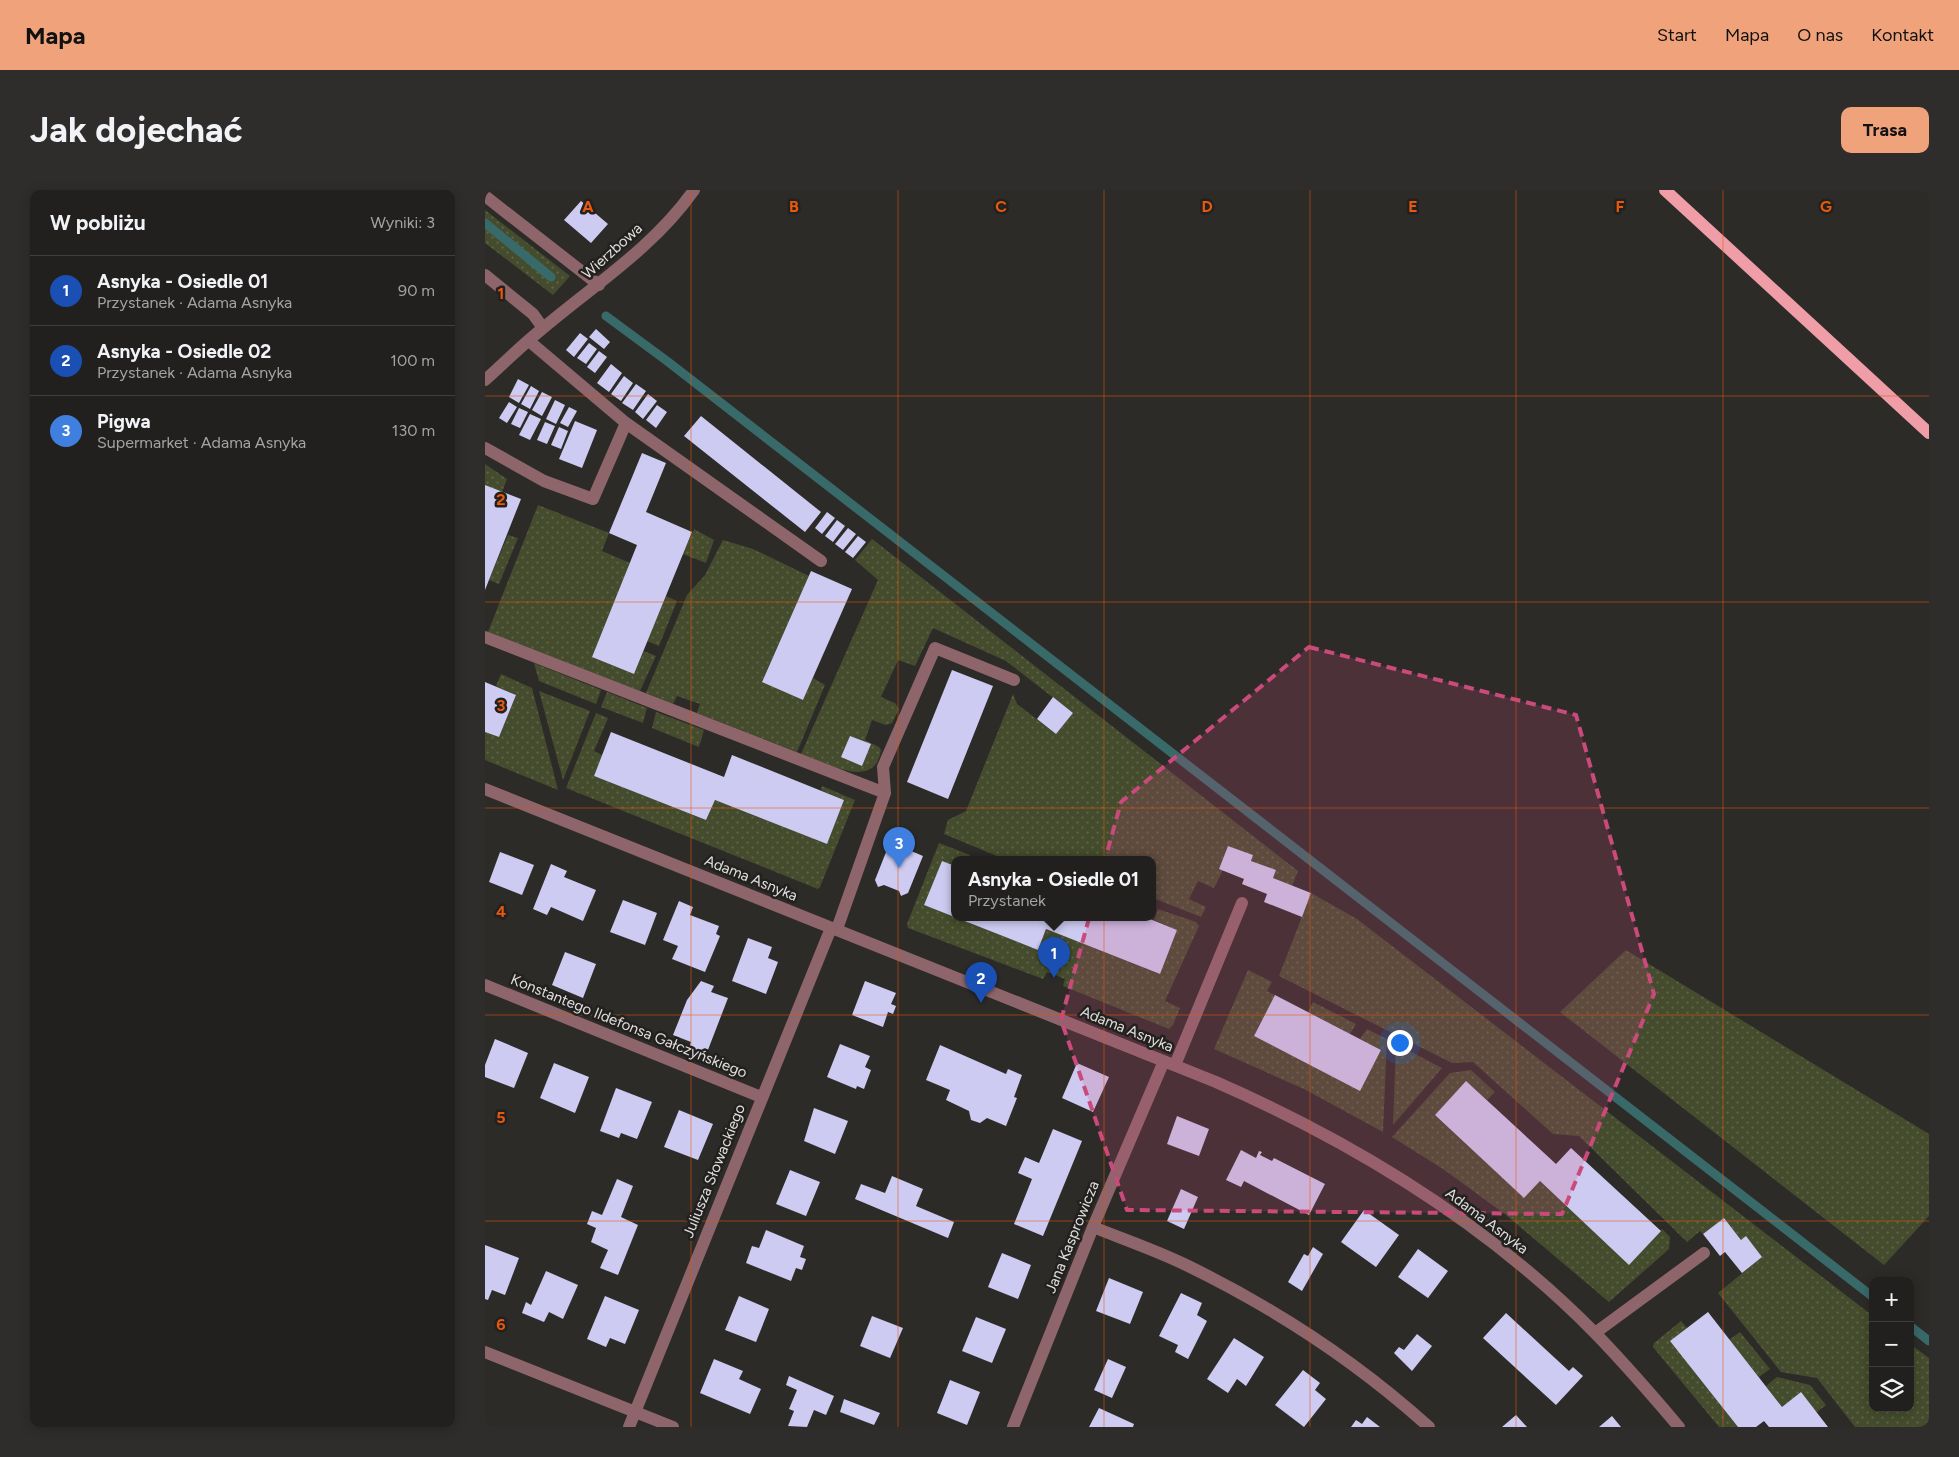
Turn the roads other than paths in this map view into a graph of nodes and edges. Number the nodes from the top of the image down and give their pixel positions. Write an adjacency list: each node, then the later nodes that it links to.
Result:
1 (694, 190): 5 (street, Wierzbowa)
2 (1665, 190): 10 (main road)
3 (485, 196): 5 (street)
4 (485, 274): 6 (street)
5 (599, 285): 6 (street, Wierzbowa)
6 (543, 328): 7 (street, Wierzbowa)
7 (529, 341): 8 (street, Wierzbowa); 9 (street)
8 (485, 380)
9 (627, 423): 11 (street); 12 (street)
10 (1929, 433)
11 (485, 448)
12 (821, 561)
13 (485, 637): 16 (street)
14 (1014, 680): 16 (street)
15 (485, 789): 18 (street, Adama Asnyka)
16 (885, 794): 18 (street, Juliusza Słowackiego)
17 (1242, 903): 20 (street, Jana Kasprowicza)
18 (834, 928): 20 (street, Adama Asnyka); 21 (street, Juliusza Słowackiego)
19 (485, 986): 21 (street, Konstantego Ildefonsa Gałczyńskiego)
20 (1169, 1063): 22 (street, Jana Kasprowicza); 24 (street, Adama Asnyka)
21 (761, 1097): 26 (street, Juliusza Słowackiego)
22 (1093, 1227): 29 (street, Jana Kasprowicza); 30 (street)
23 (1704, 1253): 24 (street)
24 (1595, 1333): 31 (street, Adama Asnyka)
25 (485, 1352): 26 (street)
26 (635, 1412): 27 (street, Juliusza Słowackiego); 28 (street)
27 (629, 1427)
28 (673, 1427)
29 (1013, 1427)
30 (1429, 1427)
31 (1679, 1427)

